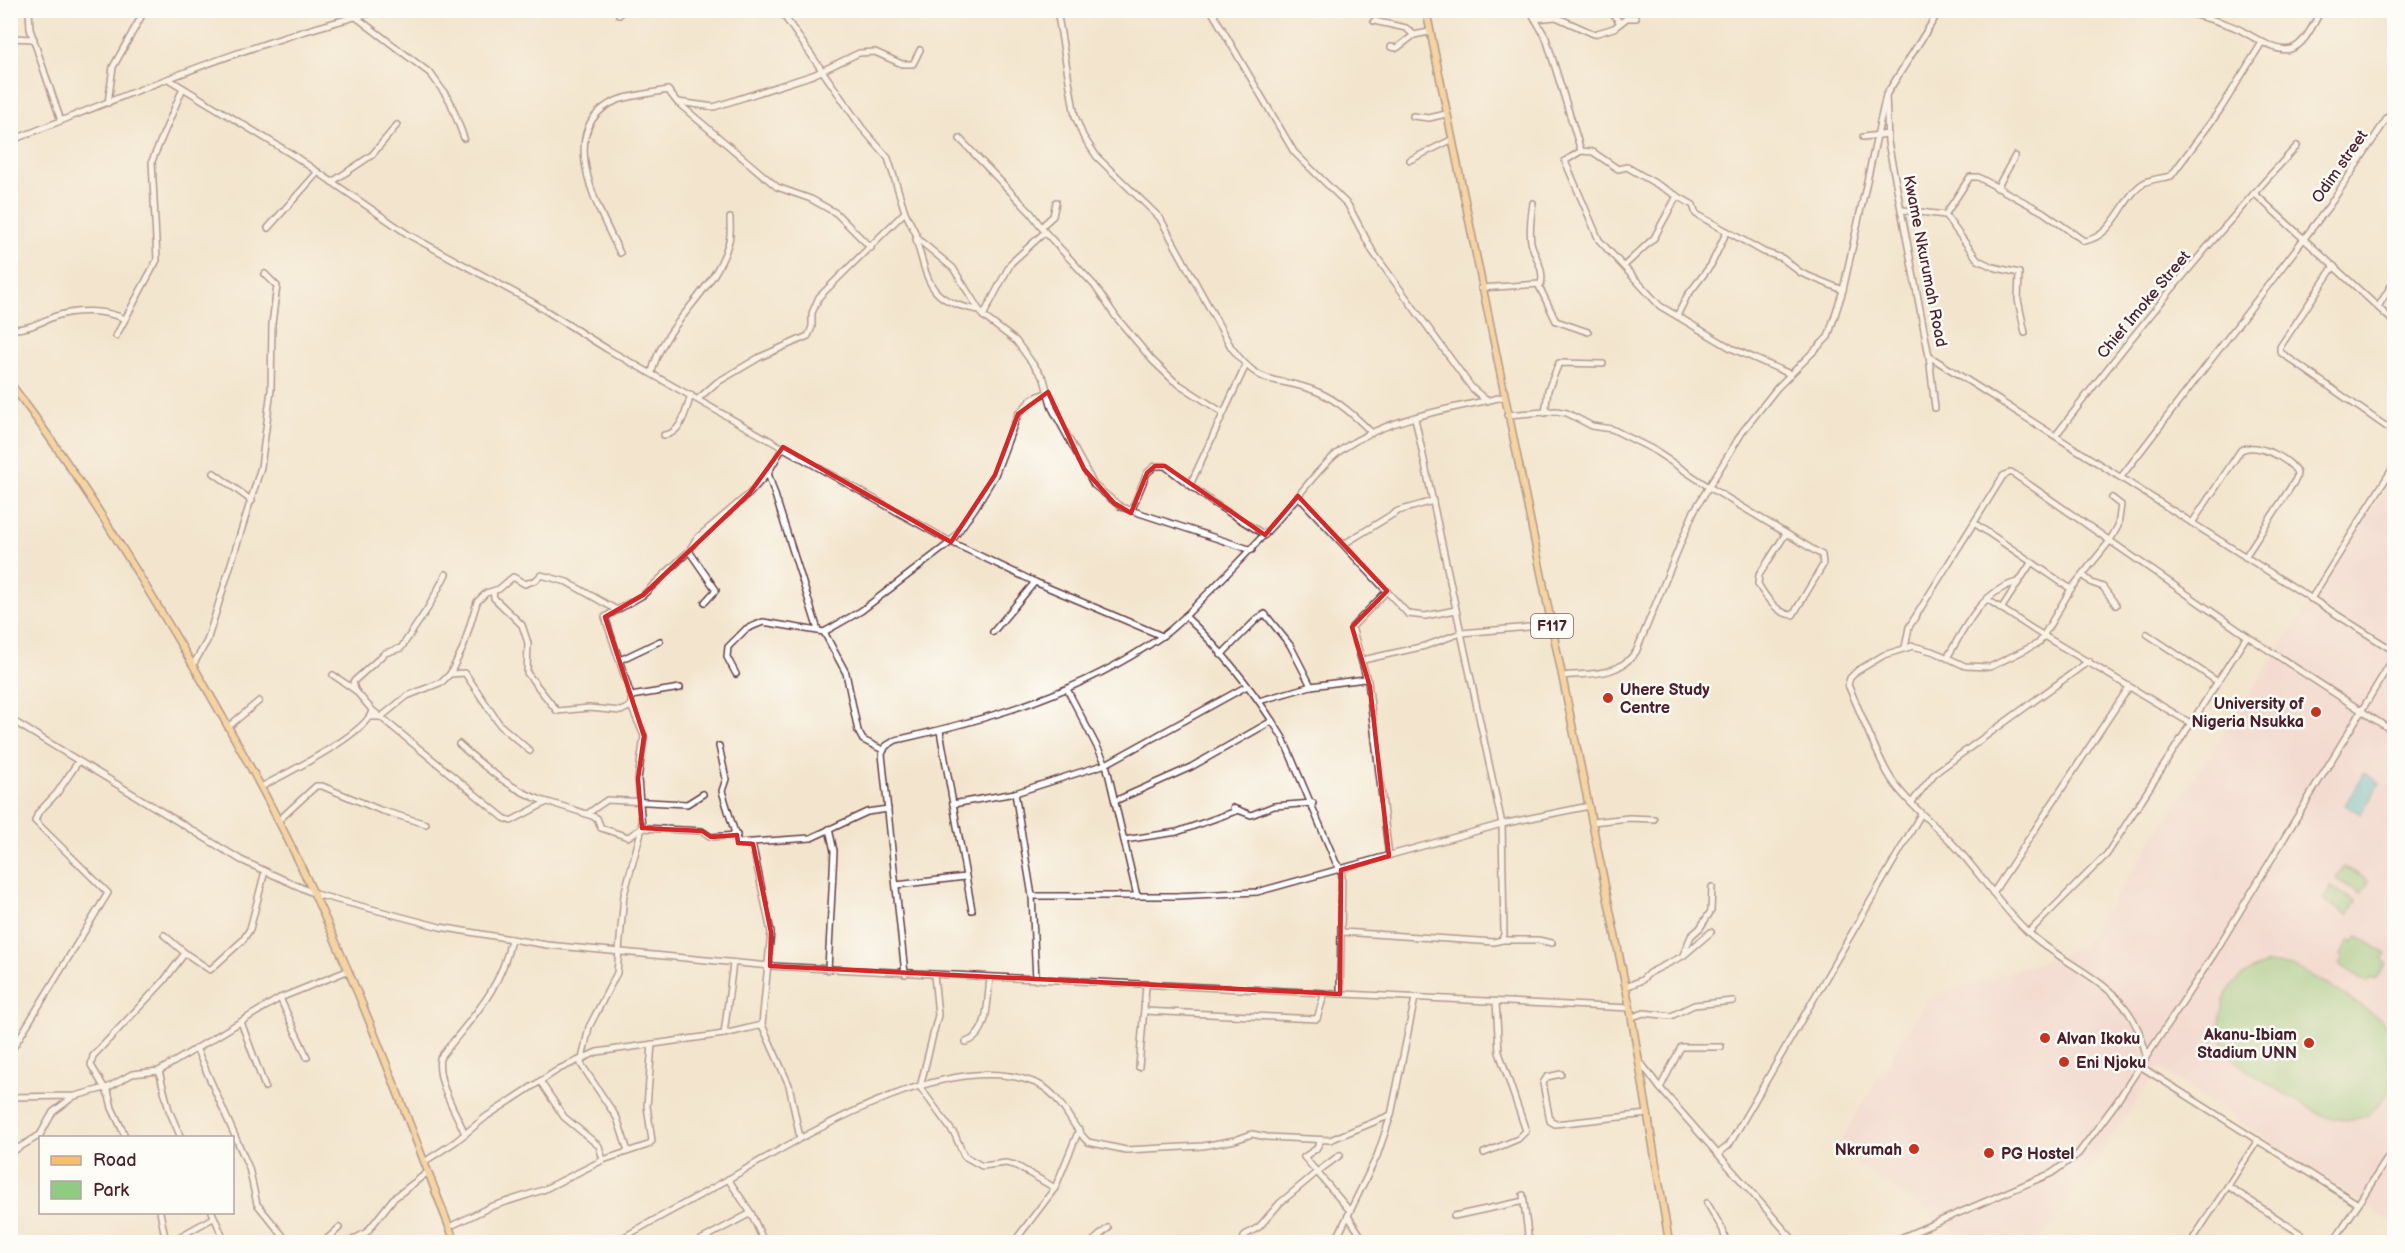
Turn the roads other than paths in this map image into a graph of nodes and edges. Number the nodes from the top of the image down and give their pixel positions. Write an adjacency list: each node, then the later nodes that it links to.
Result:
1 (29, 10): 21 (street)
2 (145, 10): 30 (street)
3 (383, 10): 14 (street)
4 (780, 10): 25 (street)
5 (1057, 10): 84 (street)
6 (1211, 10): 92 (street)
7 (1426, 10): 18 (main road, F117)
8 (1530, 10): 15 (street)
9 (1610, 10): 17 (street)
10 (1629, 10): 17 (street)
11 (1940, 10): 28 (street)
12 (2177, 10): 22 (street)
13 (2321, 10): 22 (street)
14 (356, 17): 26 (street); 39 (street)
15 (1534, 19): 17 (street); 44 (street)
16 (1374, 21): 19 (street)
17 (1620, 23)
18 (1429, 32): 19 (street); 32 (main road, F117)
19 (1414, 35): 23 (street)
20 (10, 38): 21 (street)
21 (33, 39): 34 (street)
22 (2261, 44): 49 (street)
23 (1391, 47)
24 (920, 50): 25 (street)
25 (823, 70): 29 (street); 55 (street)
26 (170, 80): 27 (street); 30 (street)
27 (183, 88): 47 (street); 76 (street)
28 (1886, 96): 36 (street); 37 (street, Kwame Nkurumah Road)
29 (677, 102): 63 (street); 64 (street)
30 (108, 103): 34 (street)
31 (2394, 108): 62 (street, Odim street)
32 (1446, 114): 33 (street); 41 (main road, F117)
33 (1413, 116)
34 (61, 121): 42 (street)
35 (396, 125): 48 (street)
36 (1877, 134): 37 (street); 38 (street); 71 (street)
37 (1888, 135): 54 (street, Kwame Nkurumah Road)
38 (1863, 137)
39 (464, 138)
40 (960, 139): 59 (street)
41 (1451, 140): 46 (street); 70 (main road, F117)
42 (10, 141)
43 (2297, 146): 50 (street, Chief Imoke Street)
44 (1581, 151): 51 (street); 65 (street)
45 (2015, 156): 49 (street)
46 (1410, 160)
47 (318, 172): 48 (street); 58 (street)
48 (332, 182): 85 (street)
49 (1997, 189): 56 (street)
50 (2254, 193): 62 (street); 101 (street, Chief Imoke Street)
51 (1677, 196): 60 (street); 65 (street)
52 (1056, 202): 59 (street)
53 (1533, 203): 69 (street)
54 (1903, 210): 56 (street); 82 (street, Kwame Nkurumah Road)
55 (905, 212): 61 (street); 63 (street)
56 (1945, 215): 80 (street)
57 (730, 218): 85 (street)
58 (268, 228)
59 (1043, 229): 74 (street); 94 (street)
60 (1727, 231): 71 (street); 75 (street)
61 (915, 234): 73 (street); 73 (street)
62 (2304, 239): 66 (street); 106 (street, Odim street)
63 (871, 248): 91 (street)
64 (620, 253)
65 (1624, 266): 75 (street)
66 (2334, 266): 72 (street); 98 (street)
67 (265, 274): 111 (street)
68 (2394, 280): 72 (street)
69 (1539, 286): 70 (street); 79 (street)
70 (1481, 288): 90 (main road, F117)
71 (1843, 290): 86 (street)
72 (2378, 307): 77 (street)
73 (979, 310): 74 (street)
74 (983, 316): 88 (street)
75 (1677, 316): 86 (street)
76 (125, 319): 78 (street); 81 (street)
77 (2394, 322)
78 (10, 329)
79 (1588, 332)
80 (2025, 333)
81 (116, 336)
82 (1929, 356): 93 (street); 101 (street, Kwame Nkurumah Road)
83 (1603, 364): 95 (street)
84 (1246, 365): 94 (street); 99 (street)
85 (652, 372): 89 (street)
86 (1790, 374): 108 (street)
87 (10, 383): 157 (main road)
88 (1048, 392): 113 (street); 118 (street)
89 (691, 394): 91 (street); 100 (street)
90 (1503, 397): 92 (street); 96 (main road, F117)
91 (698, 399): 102 (street)
92 (1487, 401): 97 (street)
93 (1935, 408)
94 (1222, 412): 107 (street)
95 (1545, 413): 96 (street); 108 (street)
96 (1507, 415): 140 (main road, F117)
97 (1415, 418): 99 (street); 112 (street)
98 (2394, 432)
99 (1372, 433): 109 (street)
100 (664, 435)
101 (2056, 435): 106 (street, Kwame Nkurumah Road)
102 (783, 447): 105 (street); 118 (street)
103 (2394, 466): 132 (street)
104 (214, 473): 111 (street)
105 (768, 473): 121 (street); 141 (street)
106 (2121, 477): 115 (street, Kwame Nkurumah Road)
107 (1190, 485): 113 (street); 116 (street)
108 (1709, 487): 117 (street); 161 (street)
109 (1298, 496): 116 (street); 120 (street)
110 (2112, 498): 119 (street)
111 (252, 501): 157 (street)
112 (1433, 501): 120 (street); 138 (street)
113 (1132, 510): 122 (street)
114 (1974, 523): 119 (street); 124 (street); 149 (street)
115 (2192, 523): 123 (street, Kwame Nkurumah Road); 123 (street)
116 (1265, 535): 122 (street)
117 (1785, 535): 117 (street)
118 (951, 542): 127 (street); 141 (street)
119 (2109, 542): 126 (street); 147 (street)
120 (1344, 544): 131 (street)
121 (688, 550): 134 (street); 136 (street)
122 (1252, 550): 139 (street)
123 (2245, 557): 132 (street, Kwame Nkurumah Road)
124 (2031, 563): 128 (street); 129 (street)
125 (446, 574): 168 (street)
126 (2083, 575): 129 (street); 135 (street)
127 (1035, 582): 142 (street); 146 (street)
128 (2017, 582): 133 (street); 137 (street)
129 (2071, 589): 144 (street)
130 (493, 591): 136 (street); 158 (street); 173 (street)
131 (1387, 591): 138 (street); 155 (street)
132 (2312, 598): 150 (street, Kwame Nkurumah Road)
133 (1987, 599): 137 (street); 153 (street)
134 (705, 602)
135 (2116, 605)
136 (615, 609): 154 (street)
137 (2001, 609): 144 (street)
138 (1456, 610): 143 (street)
139 (1185, 616): 146 (street); 151 (street)
140 (1552, 625): 143 (street); 161 (main road, F117)
141 (821, 631): 159 (street); 186 (street)
142 (993, 632)
143 (1461, 633): 155 (street); 207 (street)
144 (2044, 634): 153 (street); 156 (street)
145 (2147, 634): 163 (street)
146 (1162, 636): 169 (street)
147 (2247, 636): 163 (street); 174 (street)
148 (660, 641): 154 (street)
149 (1905, 648): 153 (street); 196 (street)
150 (2394, 651)
151 (1221, 655): 164 (street); 165 (street)
152 (2394, 657): 174 (street)
153 (1947, 658)
154 (620, 660): 170 (street)
155 (1363, 660): 162 (street)
156 (2089, 661): 166 (street); 196 (street)
157 (193, 665): 181 (main road)
158 (450, 674): 177 (street); 187 (street)
159 (736, 674)
160 (333, 675): 168 (street)
161 (1562, 676): 199 (main road, F117)
162 (1367, 680): 165 (street); 213 (street)
163 (2218, 682): 180 (street)
164 (1247, 686): 172 (street); 189 (street)
165 (1311, 686): 172 (street)
166 (2129, 687): 180 (street); 219 (street)
167 (680, 688): 170 (street)
168 (355, 690): 175 (street)
169 (1068, 691): 182 (street); 189 (street)
170 (631, 696): 173 (street)
171 (259, 701): 181 (street)
172 (1259, 701): 179 (street)
173 (632, 706): 195 (street)
174 (2362, 709): 183 (street); 263 (street)
175 (372, 710): 176 (street); 177 (street)
176 (371, 717): 177 (street); 190 (street)
177 (381, 717): 193 (street)
178 (10, 719): 188 (street)
179 (1272, 721): 194 (street); 197 (street)
180 (2192, 724): 226 (street)
181 (228, 728): 190 (main road)
182 (940, 730): 186 (street); 198 (street)
183 (2394, 732)
184 (459, 744): 193 (street)
185 (719, 746): 210 (street)
186 (883, 750): 200 (street)
187 (530, 751)
188 (78, 762): 215 (street); 262 (street)
189 (1106, 764): 191 (street); 194 (street)
190 (261, 787): 204 (main road)
191 (1015, 793): 198 (street); 221 (street)
192 (703, 794): 195 (street)
193 (549, 801): 201 (street)
194 (1115, 801): 211 (street)
195 (638, 802): 201 (street); 208 (street)
196 (1912, 802): 202 (street)
197 (1312, 803): 211 (street); 214 (street)
198 (953, 804): 216 (street)
199 (1589, 806): 205 (main road, F117); 207 (street)
200 (888, 809): 209 (street); 217 (street)
201 (587, 814): 208 (street)
202 (1921, 814): 219 (street); 291 (street)
203 (1654, 819): 205 (street)
204 (278, 821): 206 (street); 220 (main road)
205 (1592, 822): 243 (main road, F117)
206 (426, 824)
207 (1502, 824): 213 (street); 229 (street)
208 (642, 828): 210 (street); 231 (street)
209 (829, 829): 212 (street); 236 (street)
210 (737, 835): 212 (street)
211 (1124, 840): 222 (street)
212 (753, 843): 235 (street)
213 (1389, 856): 214 (street)
214 (1342, 870): 222 (street); 224 (street)
215 (266, 871): 220 (street); 232 (street)
216 (965, 877): 217 (street); 223 (street)
217 (896, 885): 238 (street)
218 (1712, 887): 233 (street)
219 (1993, 893): 226 (street)
220 (315, 894): 228 (street); 237 (main road)
221 (1032, 896): 222 (street); 241 (street)
222 (1137, 896)
223 (972, 910)
224 (1342, 932): 229 (street); 244 (street)
225 (1711, 932): 233 (street)
226 (2028, 932): 263 (street)
227 (164, 934): 232 (street)
228 (511, 939): 231 (street); 281 (street)
229 (1502, 939): 230 (street)
230 (1552, 944)
231 (621, 952): 234 (street); 258 (street)
232 (185, 953): 272 (street)
233 (1683, 956): 243 (street)
234 (733, 963): 235 (street); 255 (street)
235 (770, 966): 236 (street); 254 (street)
236 (828, 970): 238 (street)
237 (347, 971): 246 (street); 294 (main road)
238 (905, 974): 239 (street)
239 (934, 975): 240 (street); 273 (street)
240 (990, 978): 241 (street); 256 (street)
241 (1036, 980): 242 (street)
242 (1146, 986): 245 (street); 251 (street)
243 (1626, 987): 250 (main road, F117)
244 (1340, 994): 245 (street); 247 (street)
245 (1324, 995): 251 (street)
246 (280, 998): 253 (street); 264 (street)
247 (1415, 998): 249 (street); 279 (street)
248 (1733, 1001): 252 (street)
249 (1496, 1002): 250 (street); 290 (street)
250 (1630, 1008): 252 (main road, F117)
251 (1144, 1011): 268 (street)
252 (1632, 1017): 266 (main road, F117)
253 (241, 1022): 260 (street); 274 (street)
254 (762, 1025): 255 (street); 284 (street)
255 (724, 1034): 257 (street)
256 (966, 1042)
257 (652, 1044): 261 (street); 288 (street)
258 (584, 1045): 261 (street); 265 (street)
259 (1721, 1047): 275 (street)
260 (197, 1050): 269 (street); 313 (street)
261 (597, 1052): 265 (street)
262 (10, 1053)
263 (2146, 1056): 267 (street)
264 (307, 1057)
265 (582, 1059): 271 (street); 288 (street)
266 (1641, 1063): 275 (street); 278 (main road, F117)
267 (2140, 1066): 286 (street); 330 (street)
268 (1139, 1067)
269 (159, 1071): 272 (street); 283 (street)
270 (1561, 1074): 278 (street)
271 (540, 1081): 281 (street); 293 (street)
272 (106, 1087): 276 (street); 282 (street)
273 (920, 1087): 280 (street); 284 (street); 299 (street)
274 (265, 1088)
275 (1660, 1088): 291 (street)
276 (75, 1096): 277 (street); 289 (street)
277 (10, 1097)
278 (1648, 1114): 327 (main road, F117)
279 (1391, 1115): 285 (street); 303 (street)
280 (1078, 1130): 285 (street); 299 (street)
281 (465, 1134): 294 (street)
282 (126, 1136)
283 (181, 1136)
284 (800, 1138): 297 (street)
285 (1321, 1140): 296 (street)
286 (2258, 1140): 298 (street); 301 (street)
287 (2394, 1148): 301 (street)
288 (628, 1151): 293 (street)
289 (10, 1153)
290 (1484, 1153)
291 (1718, 1154): 329 (street)
292 (1340, 1155): 296 (street)
293 (603, 1160): 307 (street)
294 (424, 1161): 295 (main road)
295 (428, 1172): 307 (main road); 316 (street)
296 (1317, 1172): 303 (street); 323 (street)
297 (728, 1179): 302 (street); 318 (street)
298 (2228, 1186): 331 (street); 332 (street)
299 (1055, 1188): 321 (street)
300 (1707, 1203): 328 (street)
301 (2358, 1204): 333 (street)
302 (751, 1213): 319 (street); 320 (street)
303 (1349, 1213): 324 (street); 325 (street)
304 (161, 1214): 311 (street)
305 (212, 1215): 311 (street); 312 (street)
306 (1454, 1216): 326 (street)
307 (449, 1227): 317 (main road)
308 (339, 1228): 310 (street)
309 (1108, 1228): 322 (street)
310 (327, 1239): 314 (street); 315 (street)
311 (168, 1242)
312 (225, 1242)
313 (288, 1242)
314 (317, 1242)
315 (337, 1242)
316 (349, 1242)
317 (455, 1242)
318 (616, 1242)
319 (697, 1242)
320 (764, 1242)
321 (1014, 1242)
322 (1092, 1242)
323 (1242, 1242)
324 (1335, 1242)
325 (1365, 1242)
326 (1529, 1242)
327 (1669, 1242)
328 (1726, 1242)
329 (1794, 1242)
330 (1891, 1242)
331 (2191, 1242)
332 (2313, 1242)
333 (2333, 1242)

